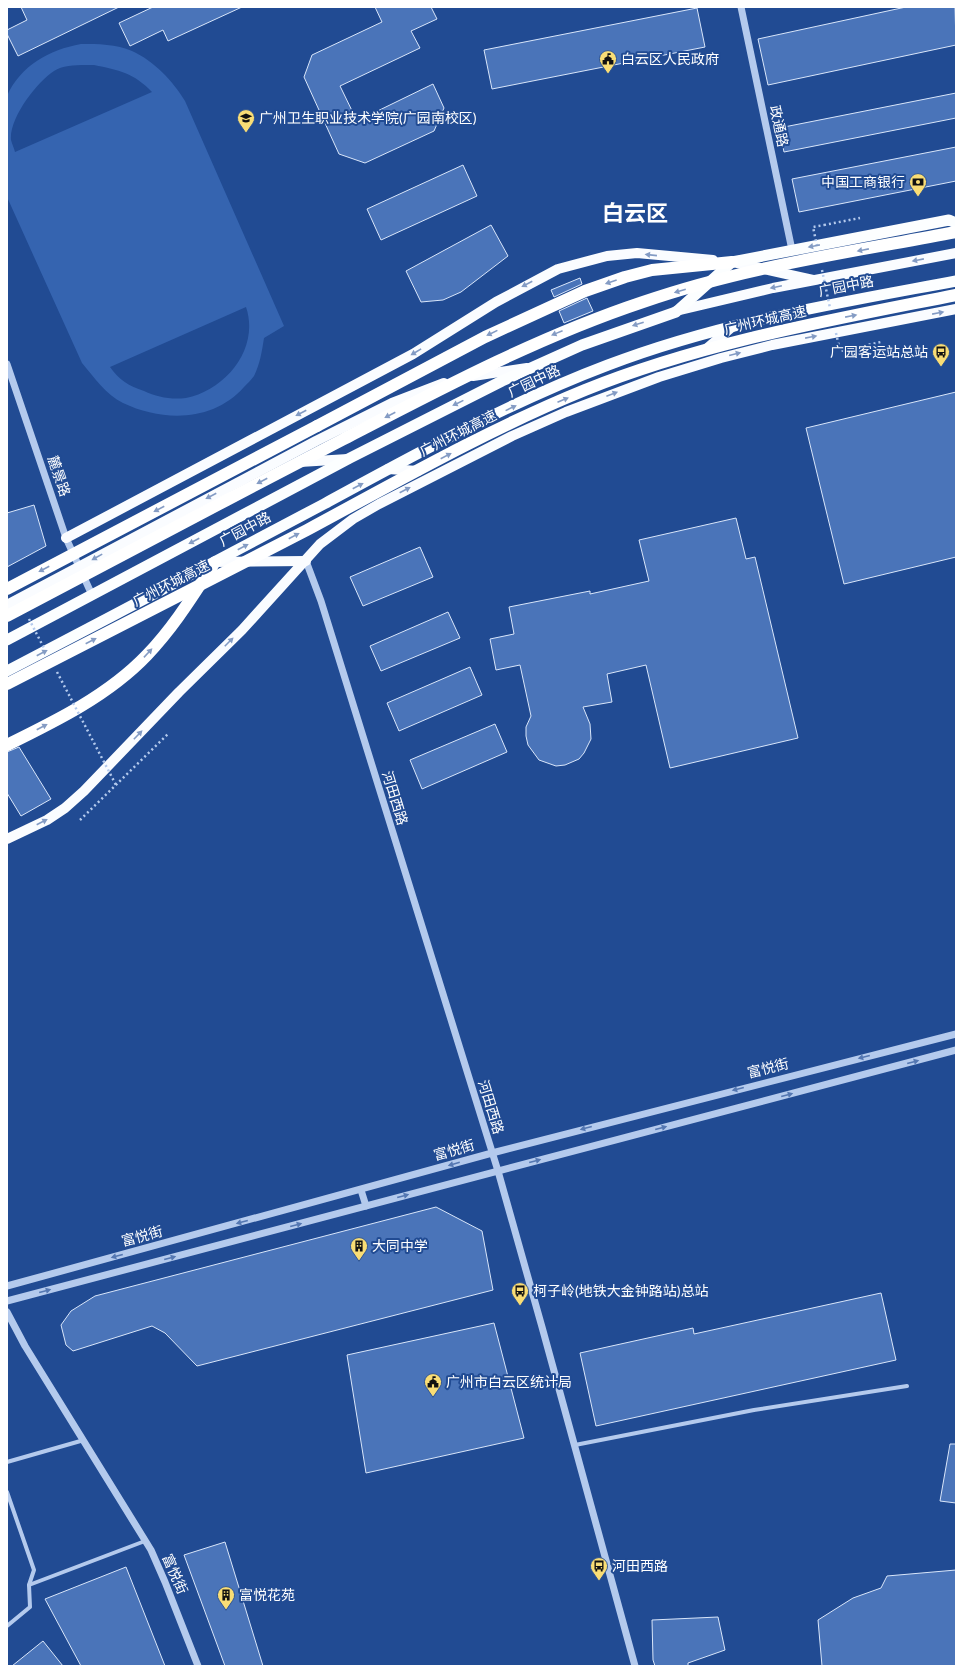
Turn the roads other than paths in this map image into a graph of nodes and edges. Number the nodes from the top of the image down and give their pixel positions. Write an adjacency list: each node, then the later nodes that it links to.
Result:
1 (741, 7): 4 (street, 政通路)
2 (954, 221): 4 (highway, one-way to 4)
3 (956, 232): 27 (highway, one-way to 27, bridge)
4 (792, 250): 6 (highway)
5 (956, 253): 7 (main road, 广园中路, one-way to 7)
6 (732, 262): 7 (main road); 11 (highway); 20 (main road, one-way to 20); 24 (highway, one-way to 24, bridge)
7 (813, 280): 11 (main road, 广园中路, one-way to 11)
8 (956, 281): 12 (highway, 广园中路)
9 (956, 296): 30 (highway, 广州环城高速, one-way to 9, bridge)
10 (956, 309): 15 (main road, one-way to 10)
11 (676, 312): 14 (highway, 广园中路, one-way to 14)
12 (733, 326): 15 (main road); 18 (highway, 广园中路, one-way to 12)
13 (7, 364): 20 (street, 麓景路)
14 (531, 368): 16 (highway, 广园中路, one-way to 16); 17 (main road)
15 (682, 369): 19 (main road, one-way to 15)
16 (350, 458): 17 (main road); 25 (highway, 广园中路, one-way to 25)
17 (271, 464): 23 (main road, one-way to 23)
18 (388, 469): 19 (main road); 22 (highway, 广园中路, one-way to 18)
19 (439, 472): 21 (main road, one-way to 19)
20 (66, 538): 23 (street, 麓景路)
21 (306, 561): 22 (main road); 32 (main road, one-way to 21); 35 (street, 河田西路)
22 (215, 562): 29 (highway, 广园中路, one-way to 22); 31 (highway, one-way to 22)
23 (79, 567): 25 (street, 麓景路); 26 (main road)
24 (7, 589)
25 (92, 595): 28 (highway, 广园中路)
26 (7, 605)
27 (7, 616)
28 (7, 640)
29 (7, 672)
30 (7, 684)
31 (7, 745)
32 (7, 839)
33 (956, 1034): 35 (street, 富悦街, one-way to 35)
34 (956, 1050): 36 (street, 富悦街, one-way to 34)
35 (492, 1153): 36 (street, 河田西路); 37 (street, 富悦街, one-way to 37)
36 (498, 1171): 38 (street, 富悦街, one-way to 36); 44 (street, 河田西路)
37 (361, 1190): 38 (street); 39 (street, 富悦街, one-way to 39)
38 (366, 1206): 40 (street, 富悦街, one-way to 38)
39 (7, 1286)
40 (7, 1301)
41 (7, 1312): 43 (street, 富悦街)
42 (907, 1386): 44 (street)
43 (84, 1440): 45 (street); 47 (street, 富悦街)
44 (575, 1445): 51 (street, 河田西路)
45 (7, 1462)
46 (7, 1492): 48 (street)
47 (145, 1541): 48 (street); 50 (street, 富悦街)
48 (29, 1585): 49 (street)
49 (7, 1626)
50 (198, 1666)
51 (635, 1666)

